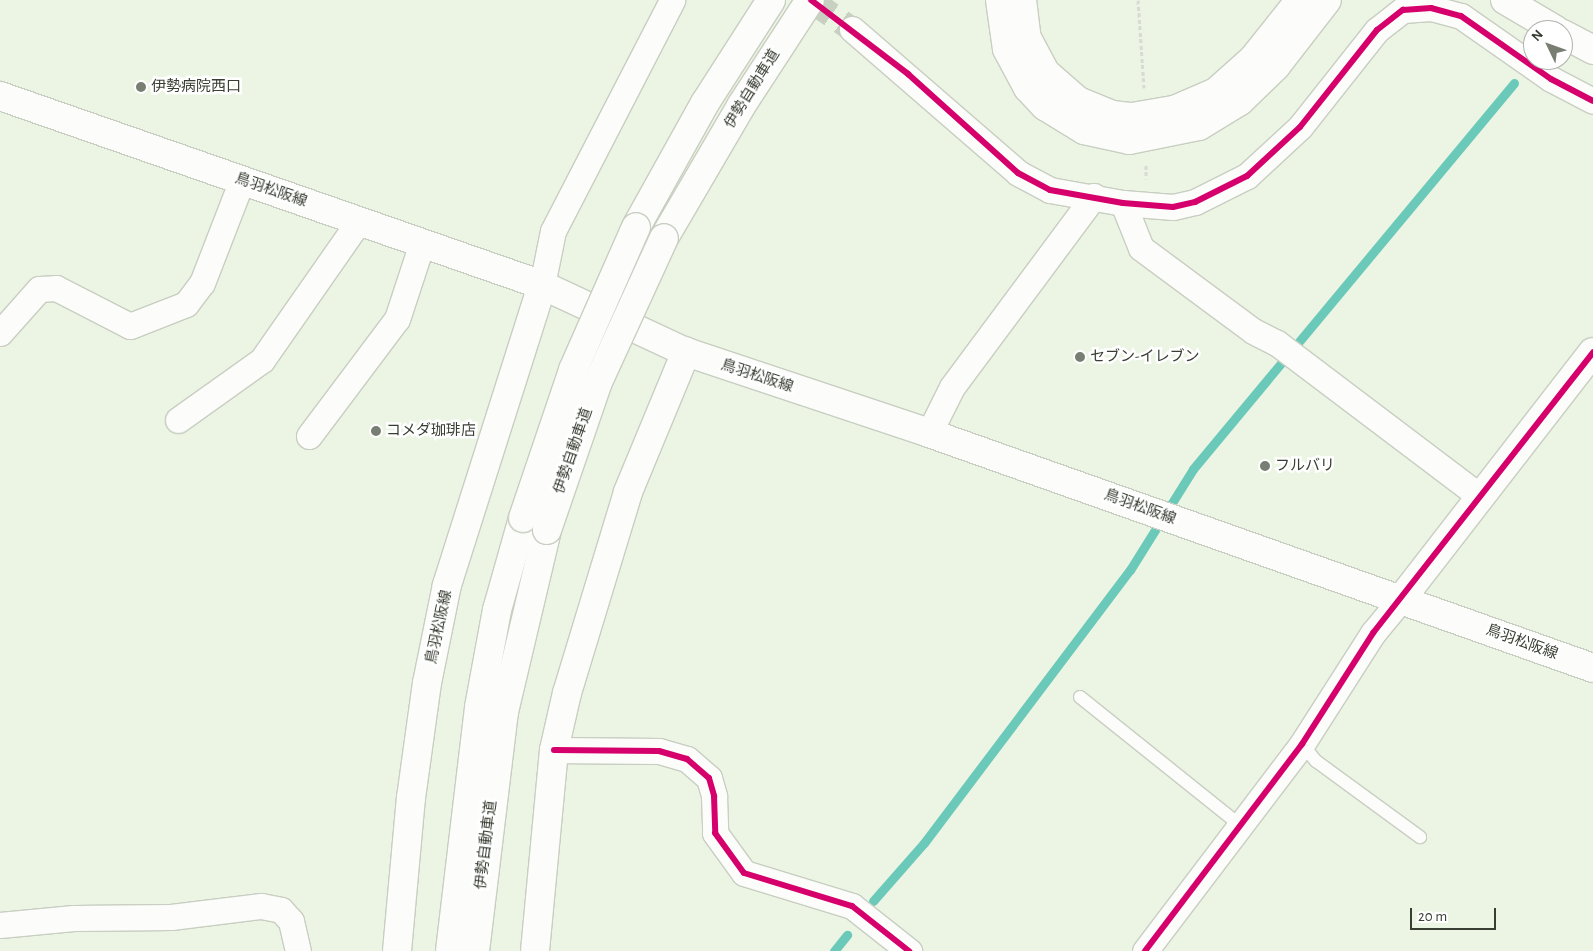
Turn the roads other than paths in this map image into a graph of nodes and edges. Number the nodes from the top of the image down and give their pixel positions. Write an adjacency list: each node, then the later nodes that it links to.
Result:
1 (672, 0): 20 (street)
2 (771, 0): 35 (main road, 伊勢自動車道, bridge)
3 (810, 0): 35 (main road, 伊勢自動車道, bridge)
4 (1000, 0): 7 (main road)
5 (1022, 0): 6 (main road)
6 (1300, 0)
7 (1327, 0)
8 (1505, 0): 9 (main road)
9 (1539, 20)
10 (852, 29): 16 (street)
11 (1573, 39): 12 (main road)
12 (1593, 50)
13 (0, 96): 15 (main road, 鳥羽松阪線)
14 (1593, 100): 17 (street)
15 (242, 180): 18 (main road, 鳥羽松阪線); 21 (street)
16 (1094, 196): 17 (street); 25 (street)
17 (1122, 203): 27 (street)
18 (359, 221): 19 (main road, 鳥羽松阪線); 24 (street)
19 (422, 243): 20 (main road, 鳥羽松阪線); 26 (street)
20 (542, 285): 22 (main road, 鳥羽松阪線); 38 (main road, 鳥羽松阪線)
21 (0, 333)
22 (686, 352): 25 (main road, 鳥羽松阪線); 32 (main road)
23 (1593, 352): 27 (main road)
24 (178, 420)
25 (929, 433): 28 (main road, 鳥羽松阪線)
26 (309, 436)
27 (1479, 496): 28 (main road)
28 (1402, 598): 29 (main road, 鳥羽松阪線); 31 (street)
29 (1593, 668)
30 (1080, 697): 33 (lane)
31 (1302, 744): 33 (street); 34 (lane)
32 (554, 750): 41 (main road); 42 (street)
33 (1240, 825): 43 (street)
34 (1420, 837)
35 (465, 913): 39 (main road, 伊勢自動車道); 40 (main road, 伊勢自動車道)
36 (0, 925): 37 (street)
37 (298, 951)
38 (397, 951)
39 (450, 951)
40 (475, 951)
41 (535, 951)
42 (909, 951)
43 (1145, 951)

